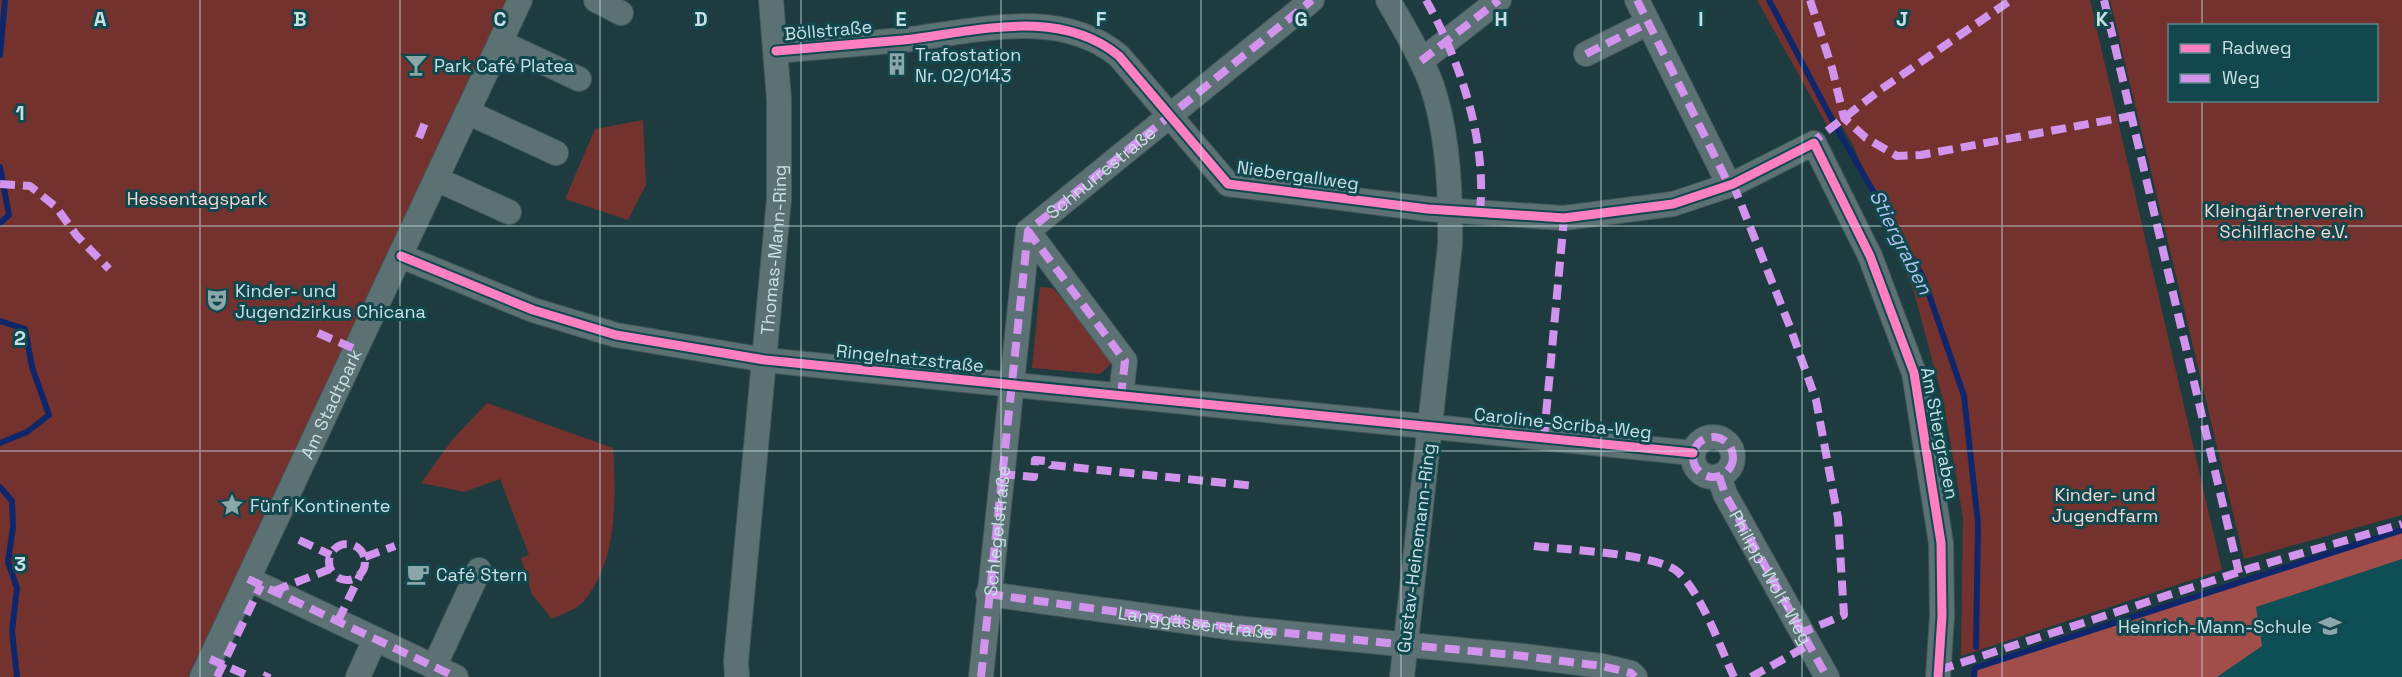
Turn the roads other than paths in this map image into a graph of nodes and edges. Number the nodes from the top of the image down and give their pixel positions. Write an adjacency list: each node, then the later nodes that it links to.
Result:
1 (519, 0): 10 (street, Am Stadtpark)
2 (596, 0): 8 (street)
3 (771, 0): 11 (street, Thomas-Mann-Ring)
4 (1312, 0): 16 (street, Schnurrestraße)
5 (1388, 0): 13 (street, Gustav-Heinemann-Ring)
6 (1498, 0): 13 (street)
7 (1637, 0): 9 (street)
8 (621, 13)
9 (1648, 23): 12 (street); 20 (street)
10 (500, 42): 14 (street); 15 (street, Am Stadtpark)
11 (776, 51): 16 (street, Böllstraße); 25 (street, Thomas-Mann-Ring)
12 (1586, 54)
13 (1421, 61): 21 (street, Gustav-Heinemann-Ring)
14 (579, 79)
15 (467, 112): 18 (street); 19 (street, Am Stadtpark)
16 (1170, 117): 21 (street, Niebergallweg); 23 (street, Schnurrestraße)
17 (1814, 143): 20 (street, Niebergallweg); 44 (street, Am Stiergraben)
18 (556, 153)
19 (436, 179): 22 (street); 24 (street, Am Stadtpark)
20 (1729, 185): 21 (street, Niebergallweg)
21 (1451, 210): 28 (street, Gustav-Heinemann-Ring)
22 (509, 212)
23 (1028, 231): 26 (street, Schnurrestraße); 27 (street, Schnurrestraße)
24 (401, 256): 25 (street, Ringelnatzstraße); 32 (street, Am Stadtpark)
25 (765, 360): 26 (street, Ringelnatzstraße); 39 (street, Thomas-Mann-Ring)
26 (1010, 384): 27 (street, Ringelnatzstraße); 33 (street, Schlegelstraße)
27 (1121, 395): 28 (street, Ringelnatzstraße)
28 (1430, 426): 29 (street, Caroline-Scriba-Weg); 35 (street, Gustav-Heinemann-Ring)
29 (1693, 453): 30 (street); 30 (street)
30 (1719, 476): 43 (street, Philipp-Wolf-Weg)
31 (479, 570): 36 (street)
32 (248, 579): 34 (street); 37 (street, Am Stadtpark)
33 (988, 594): 35 (street, Langgässerstraße); 40 (street, Schlegelstraße)
34 (375, 639): 36 (street); 38 (street)
35 (1405, 644): 41 (street, Gustav-Heinemann-Ring); 42 (street, Langgässerstraße)
36 (445, 672)
37 (202, 677)
38 (358, 677)
39 (737, 677)
40 (981, 677)
41 (1402, 677)
42 (1635, 677)
43 (1827, 677)
44 (1938, 677)

